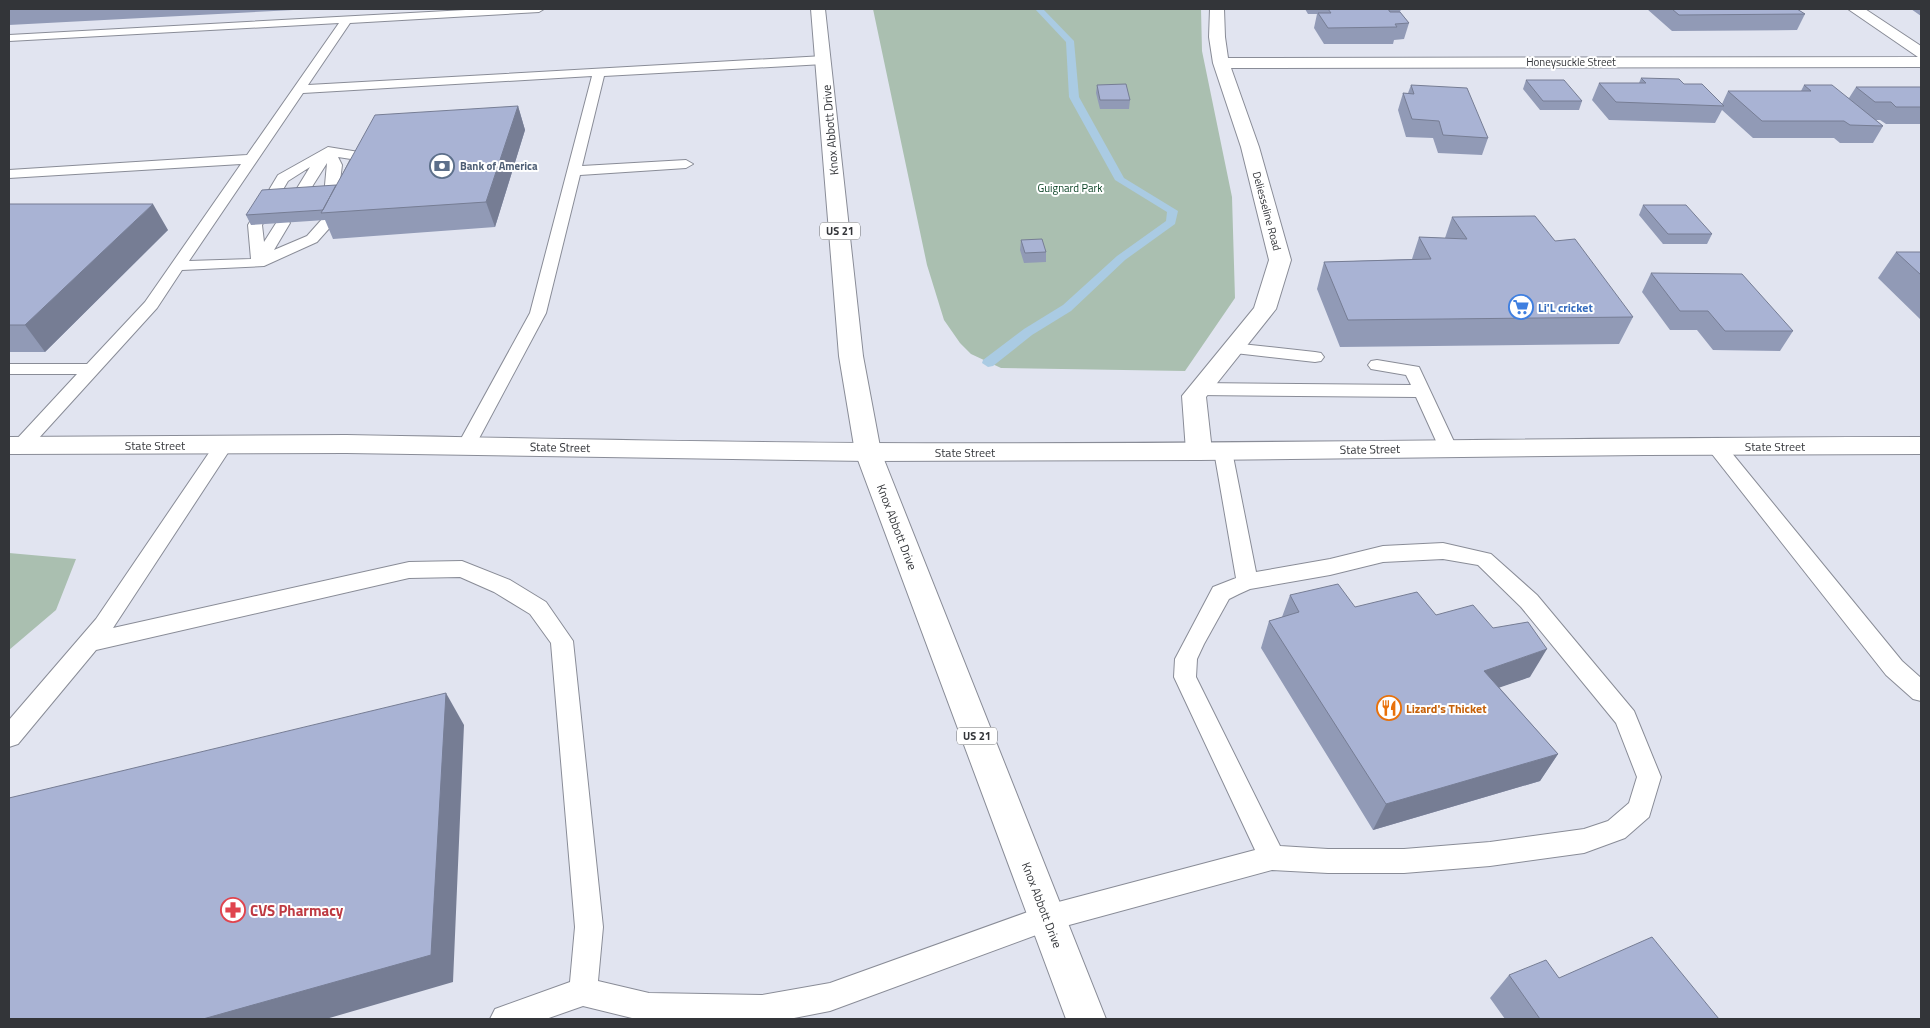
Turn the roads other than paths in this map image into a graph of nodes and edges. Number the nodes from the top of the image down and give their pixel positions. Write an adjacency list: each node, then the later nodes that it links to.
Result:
1 (539, 9): 5 (lane)
2 (818, 9): 9 (main road, Knox Abbott Drive / US 21)
3 (1218, 9): 11 (main road, Deliesseline Road)
4 (1855, 9): 8 (main road)
5 (455, 11): 6 (lane)
6 (347, 19): 7 (lane); 13 (lane)
7 (9, 38)
8 (1921, 53)
9 (824, 60): 12 (lane); 37 (main road, Knox Abbott Drive / US 21)
10 (1921, 62): 11 (main road, Honeysuckle Street)
11 (1221, 63): 23 (main road, Deliesseline Road)
12 (599, 72): 13 (lane); 17 (lane)
13 (300, 89): 15 (lane)
14 (328, 151): 19 (lane); 21 (lane); 21 (lane); 21 (lane)
15 (251, 159): 18 (lane); 22 (lane)
16 (686, 164): 17 (lane)
17 (574, 171): 32 (lane)
18 (9, 174)
19 (298, 198)
20 (283, 223): 21 (lane)
21 (259, 264): 22 (lane)
22 (177, 266): 26 (lane)
23 (1232, 348): 24 (lane); 28 (main road, Deliesseline Road)
24 (1315, 358)
25 (1377, 366): 29 (lane)
26 (92, 368): 27 (lane); 31 (lane)
27 (9, 369)
28 (1198, 389): 29 (lane); 36 (main road)
29 (1423, 391): 35 (lane)
30 (224, 445): 31 (main road, State Street); 32 (main road, State Street); 39 (lane)
31 (15, 446)
32 (466, 446): 37 (main road, State Street)
33 (1715, 446): 34 (main road, State Street); 35 (main road, State Street); 40 (lane)
34 (1921, 446)
35 (1448, 448): 36 (main road, State Street)
36 (1211, 451): 37 (main road, State Street); 38 (lane)
37 (868, 452): 43 (main road, Knox Abbott Drive / US 21)
38 (1247, 582): 42 (lane); 42 (lane)
39 (88, 643): 41 (lane); 44 (lane)
40 (1921, 692)
41 (9, 737)
42 (1272, 858): 43 (lane)
43 (1047, 918): 45 (lane); 47 (main road, Knox Abbott Drive / US 21)
44 (583, 992): 45 (lane); 46 (lane)
45 (620, 1011)
46 (505, 1019)
47 (1086, 1019)

